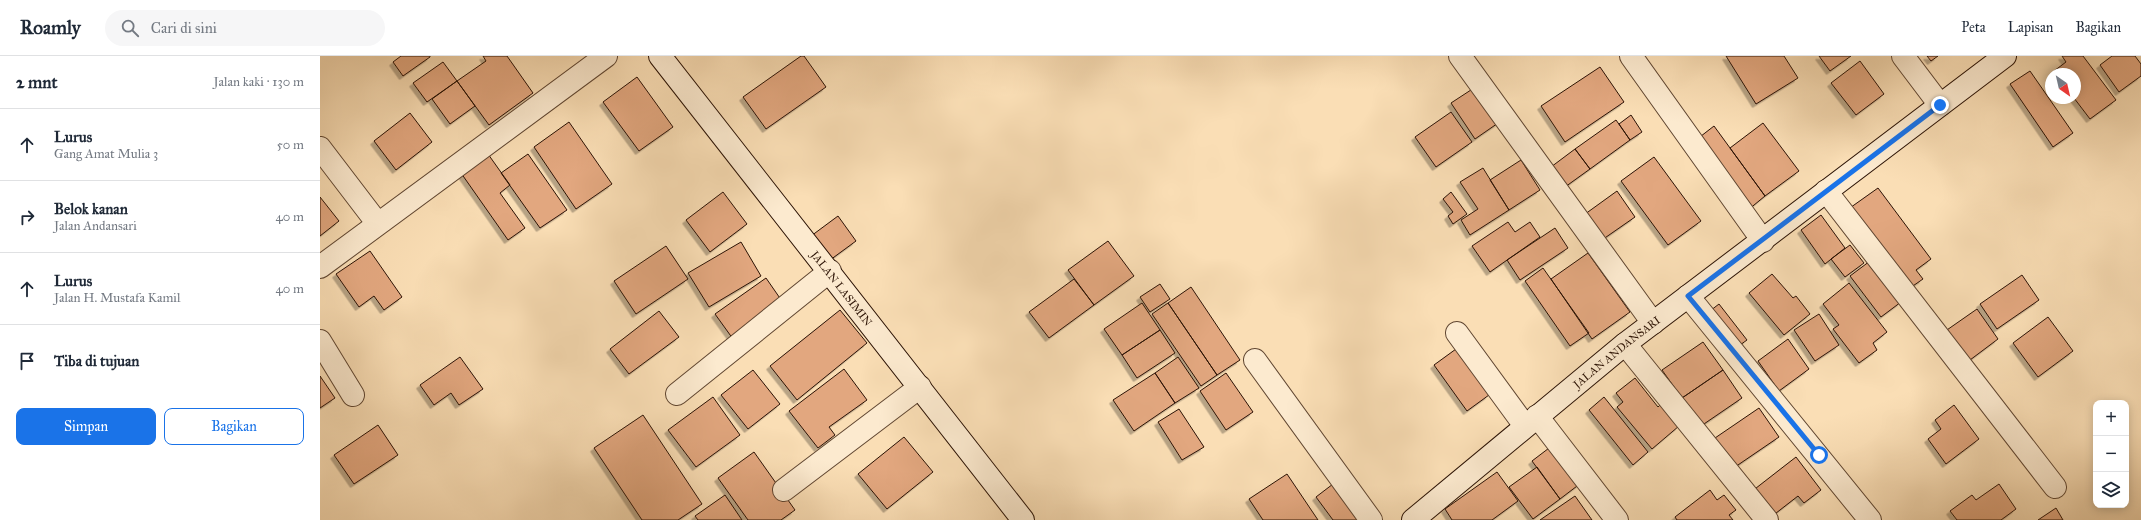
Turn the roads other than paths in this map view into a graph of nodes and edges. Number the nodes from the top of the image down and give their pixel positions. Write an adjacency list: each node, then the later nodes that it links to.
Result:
1 (606, 56): 10 (street)
2 (660, 56): 13 (street, JALAN LASIMIN)
3 (1460, 56): 15 (street)
4 (1631, 56): 11 (street)
5 (1903, 56): 7 (street)
6 (2005, 56): 7 (street, JALAN ANDANSARI)
7 (1940, 105): 9 (street, JALAN ANDANSARI)
8 (320, 148): 10 (street)
9 (1826, 191): 11 (street, JALAN ANDANSARI); 24 (street)
10 (378, 224): 12 (street)
11 (1763, 241): 14 (street, JALAN ANDANSARI)
12 (320, 267)
13 (830, 271): 20 (street, JALAN LASIMIN); 21 (street)
14 (1688, 296): 15 (street, JALAN ANDANSARI); 31 (street)
15 (1653, 323): 18 (street, JALAN ANDANSARI)
16 (1457, 333): 23 (street)
17 (320, 340): 22 (street)
18 (1625, 344): 23 (street, JALAN ANDANSARI); 30 (street)
19 (1255, 360): 27 (street)
20 (920, 387): 25 (street); 26 (street, JALAN LASIMIN)
21 (677, 394)
22 (353, 395)
23 (1531, 421): 28 (street, JALAN ANDANSARI); 29 (street)
24 (2055, 487)
25 (784, 490)
26 (1023, 520)
27 (1371, 520)
28 (1413, 520)
29 (1617, 520)
30 (1767, 520)
31 (1870, 520)

